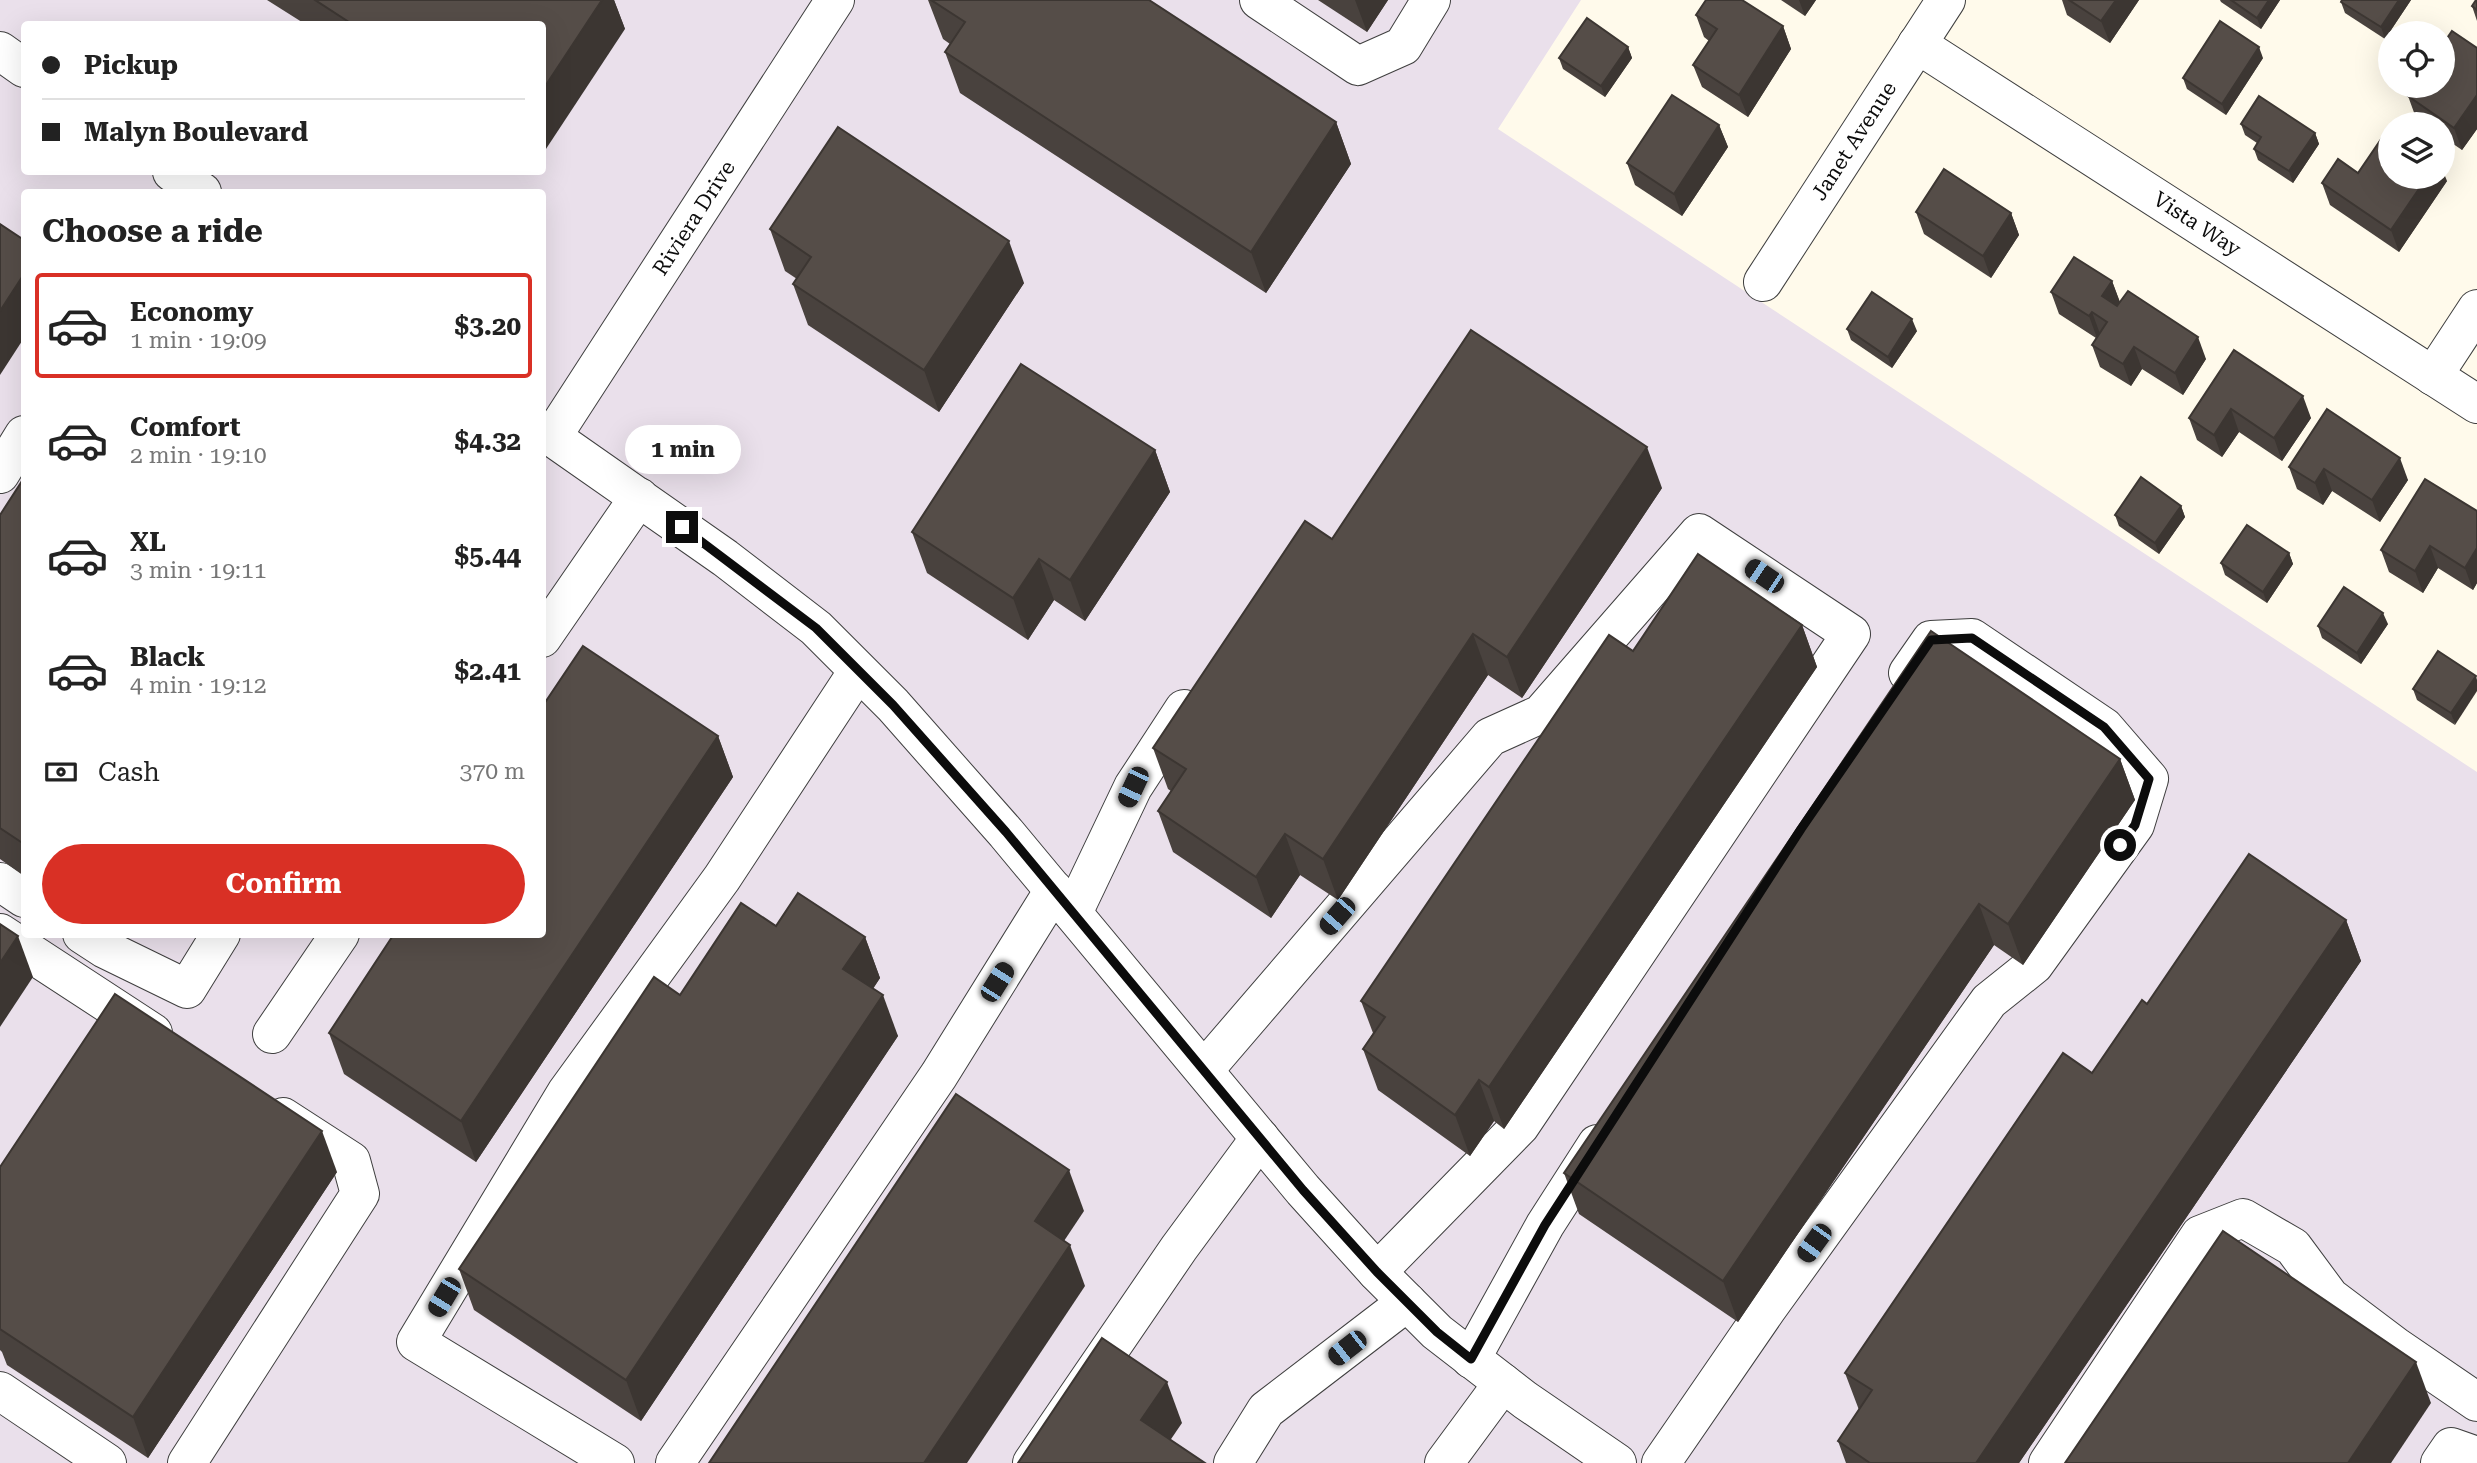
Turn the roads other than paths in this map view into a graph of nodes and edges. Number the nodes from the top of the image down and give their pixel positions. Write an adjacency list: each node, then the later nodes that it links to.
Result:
1 (835, 0): 14 (street, Riviera Drive)
2 (1259, 0): 3 (street)
3 (1432, 0)
4 (1946, 0): 5 (street, Janet Avenue)
5 (1917, 44): 10 (street, Janet Avenue); 12 (street, Vista Way)
6 (0, 51): 7 (street)
7 (21, 66)
8 (176, 175): 9 (street)
9 (198, 189)
10 (1763, 282)
11 (2477, 309): 12 (street)
12 (2433, 376): 13 (street, Vista Way)
13 (2477, 404)
14 (547, 433): 17 (street)
15 (21, 440): 16 (street)
16 (0, 474)
17 (639, 497): 18 (street); 19 (street)
18 (546, 632)
19 (859, 671): 24 (street); 44 (street)
20 (1201, 684): 24 (street)
21 (1890, 699): 50 (street)
22 (0, 882): 23 (street)
23 (21, 896)
24 (1064, 902): 31 (street); 45 (street)
25 (0, 933): 30 (street)
26 (88, 938): 27 (street)
27 (219, 938)
28 (337, 938): 29 (street)
29 (272, 1034)
30 (187, 1055)
31 (1204, 1070): 34 (street); 35 (street)
32 (257, 1100): 43 (street)
33 (1613, 1120): 37 (street)
34 (1260, 1138): 35 (street); 46 (street)
35 (1377, 1272): 36 (street)
36 (1407, 1302): 37 (street); 47 (street)
37 (1471, 1359): 38 (street)
38 (1503, 1383): 48 (street); 49 (street)
39 (0, 1391): 42 (street)
40 (2477, 1402): 51 (street)
41 (2477, 1457): 52 (street)
42 (107, 1463)
43 (187, 1463)
44 (615, 1463)
45 (675, 1463)
46 (1032, 1463)
47 (1233, 1463)
48 (1444, 1463)
49 (1617, 1463)
50 (1661, 1463)
51 (2048, 1463)
52 (2440, 1463)

